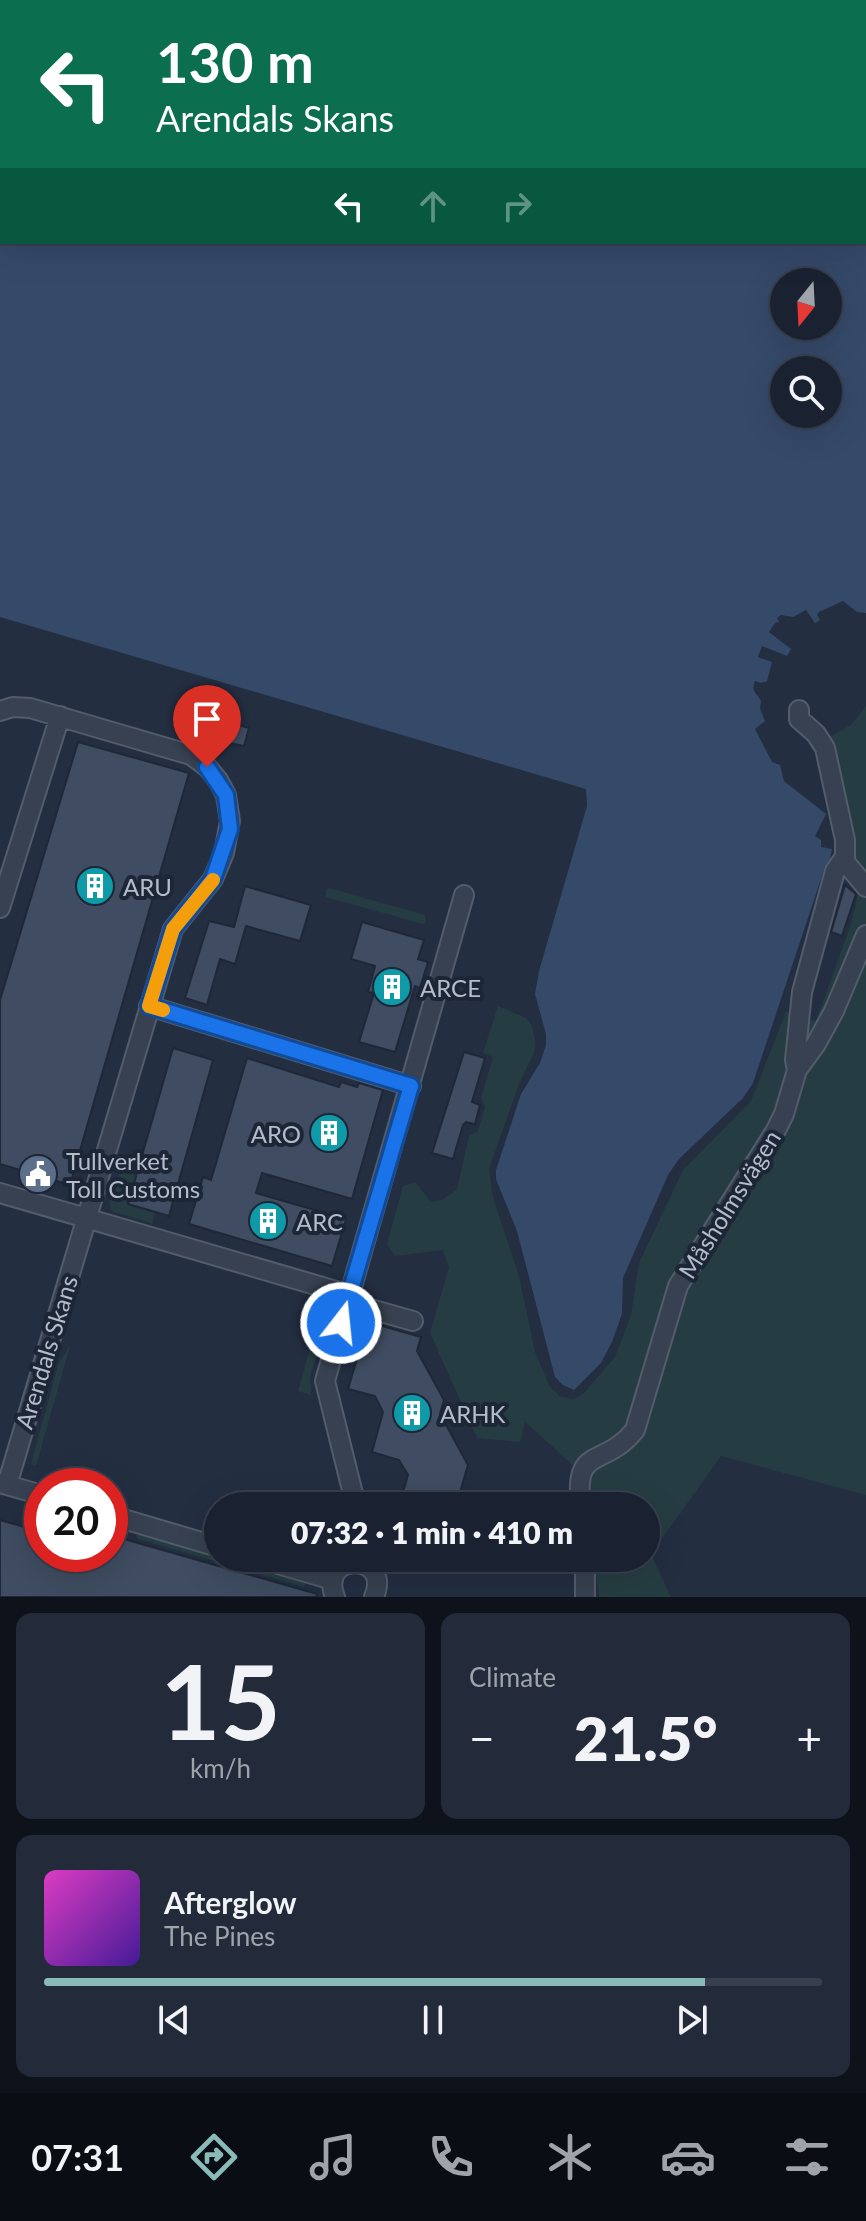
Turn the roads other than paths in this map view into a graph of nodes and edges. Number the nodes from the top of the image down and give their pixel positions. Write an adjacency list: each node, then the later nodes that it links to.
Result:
1 (799, 710): 4 (street)
2 (0, 711): 3 (street, Arendals Skans)
3 (60, 716): 7 (street); 9 (street, Arendals Skans)
4 (844, 858): 5 (street); 10 (street)
5 (866, 887)
6 (464, 895): 11 (street)
7 (0, 908)
8 (866, 935): 10 (street, Måsholmsvägen)
9 (149, 1006): 11 (street); 13 (street, Arendals Skans)
10 (797, 1070): 19 (street, Måsholmsvägen)
11 (411, 1086): 14 (street)
12 (0, 1193): 13 (street)
13 (86, 1218): 14 (street); 16 (street, Arendals Skans)
14 (350, 1295): 15 (street); 18 (street)
15 (413, 1321)
16 (4, 1484): 17 (street)
17 (24, 1490)
18 (353, 1492)
19 (581, 1492)
20 (128, 1520): 21 (street)
21 (204, 1543)
22 (293, 1572): 25 (street)
23 (372, 1572): 26 (street)
24 (585, 1572): 27 (street)
25 (334, 1588)
26 (380, 1596)
27 (585, 1597)

